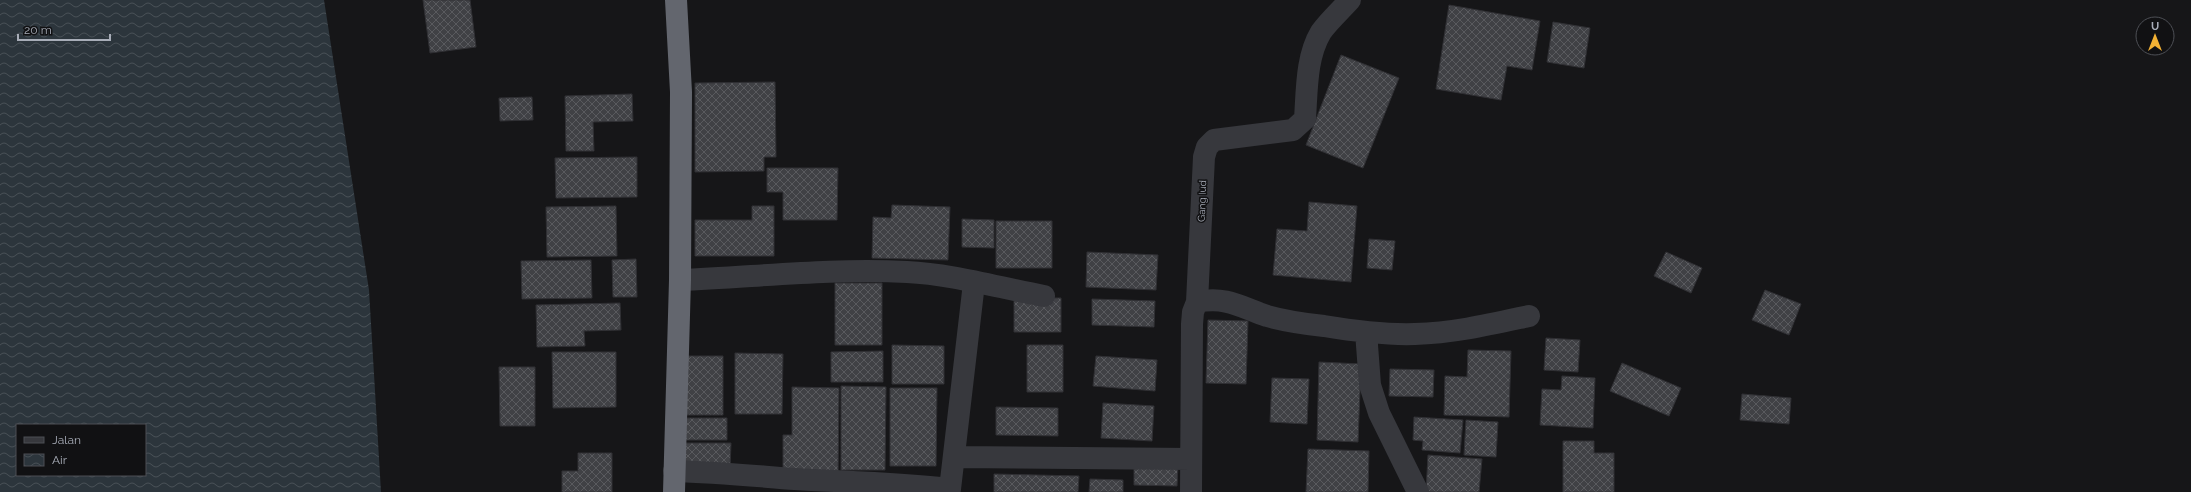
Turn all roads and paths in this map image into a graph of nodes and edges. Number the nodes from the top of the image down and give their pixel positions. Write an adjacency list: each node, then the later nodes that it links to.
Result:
1 (676, 0): 3 (highway)
2 (1350, 0): 6 (street, Gang Iud)
3 (680, 280): 4 (street); 11 (highway)
4 (974, 283): 5 (street); 9 (street)
5 (1044, 296)
6 (1197, 302): 8 (street); 10 (street, Gang Iud)
7 (1530, 316): 8 (street)
8 (1366, 332): 14 (street)
9 (954, 457): 10 (street); 12 (street)
10 (1191, 460): 13 (street, Gang Iud)
11 (674, 482): 12 (street)
12 (950, 491)
13 (1191, 492)
14 (1418, 492)

